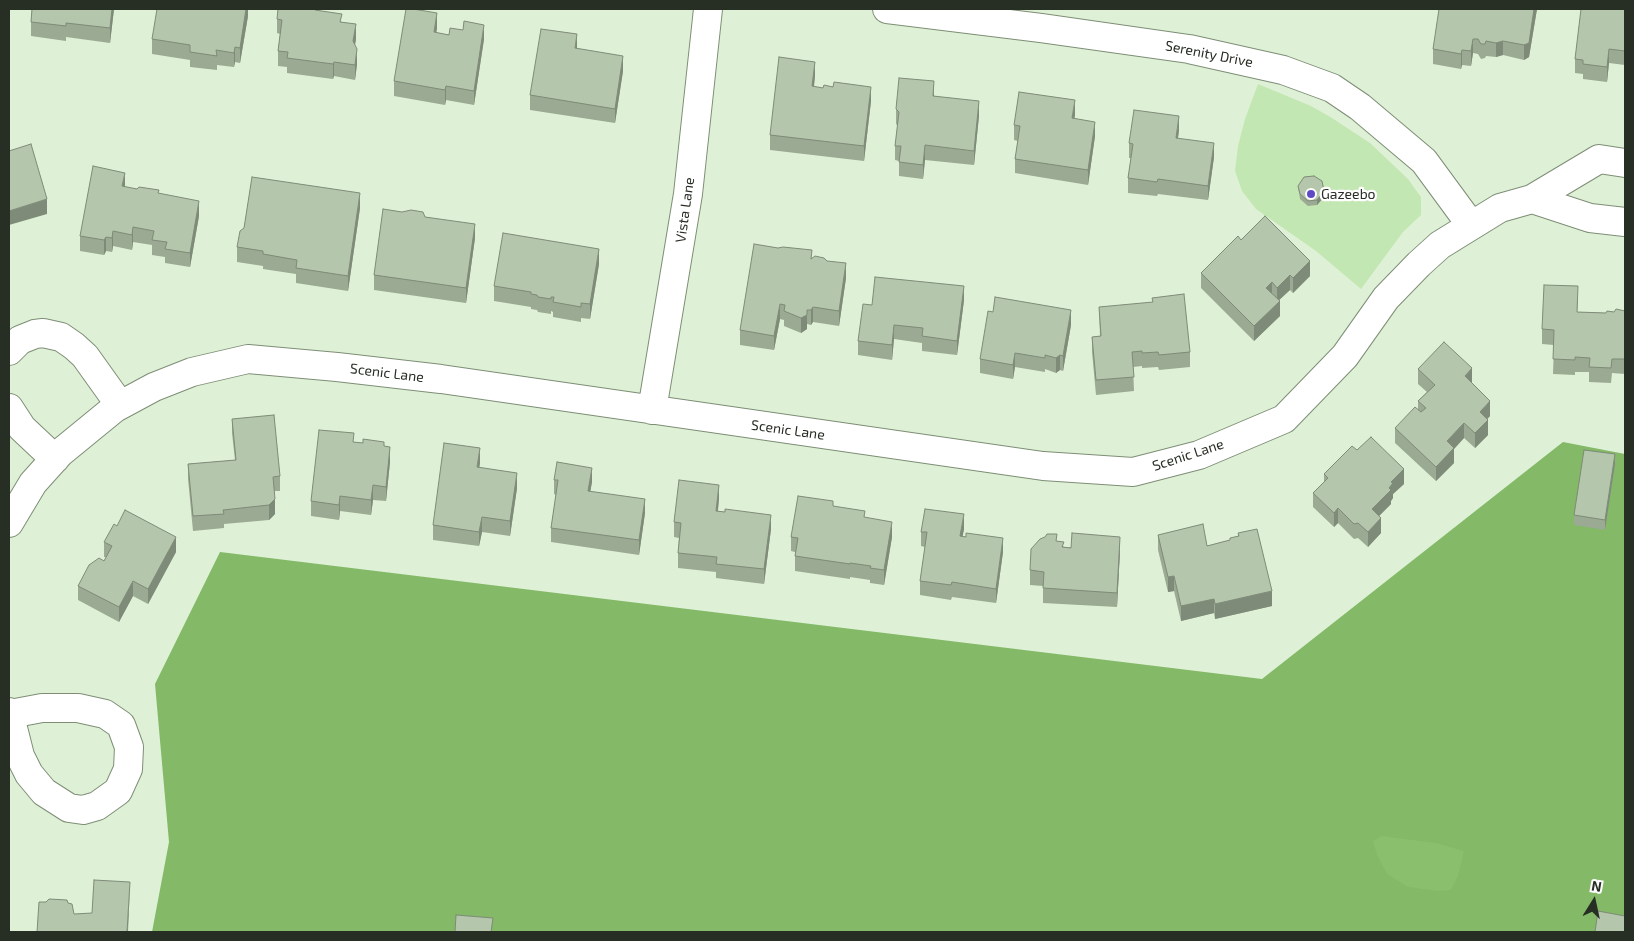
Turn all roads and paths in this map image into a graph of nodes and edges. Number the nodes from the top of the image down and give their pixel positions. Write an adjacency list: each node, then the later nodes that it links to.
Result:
1 (708, 9): 10 (street, Vista Lane)
2 (887, 9): 6 (street, Serenity Drive)
3 (1625, 162): 4 (street, Scenic Lane)
4 (1532, 199): 5 (street); 6 (street, Scenic Lane)
5 (1625, 222)
6 (1472, 225): 10 (street, Scenic Lane)
7 (9, 351): 8 (street)
8 (120, 405): 10 (street, Scenic Lane); 11 (street, Scenic Lane)
9 (9, 408): 11 (street)
10 (652, 410)
11 (55, 459): 12 (street, Scenic Lane)
12 (9, 523)
13 (10, 713): 13 (street)

